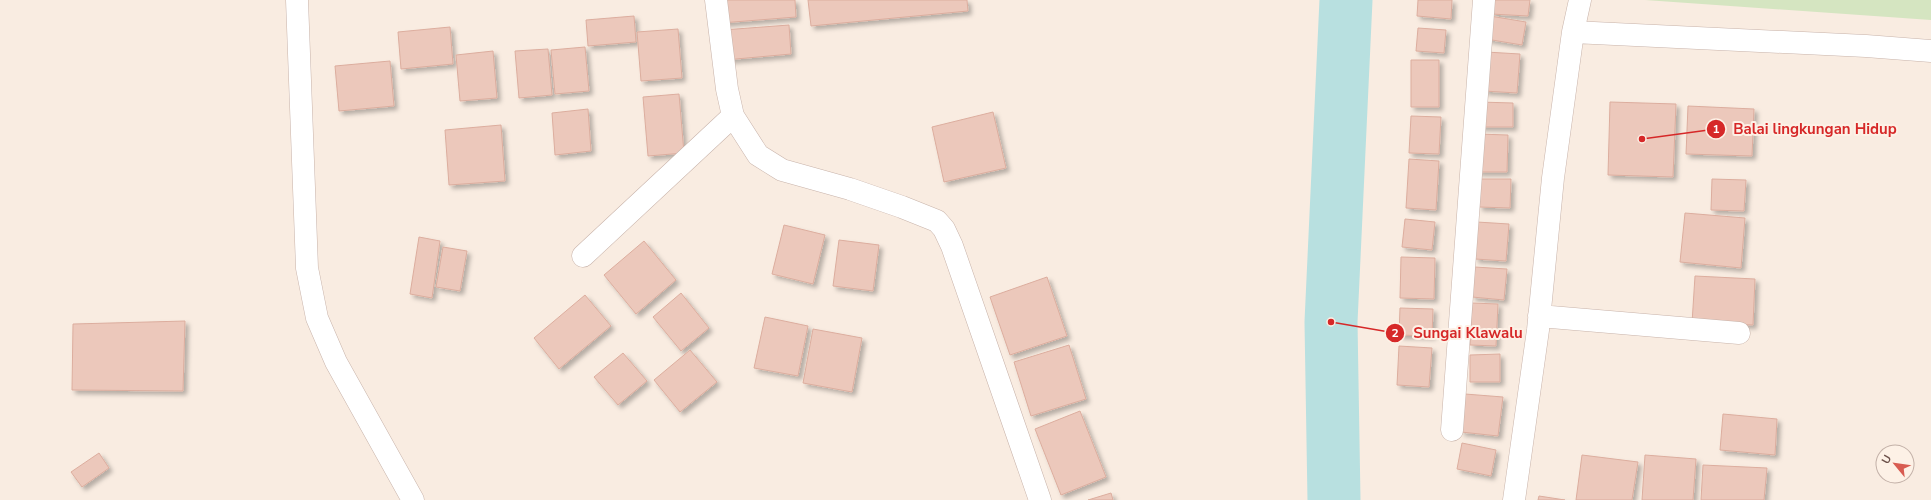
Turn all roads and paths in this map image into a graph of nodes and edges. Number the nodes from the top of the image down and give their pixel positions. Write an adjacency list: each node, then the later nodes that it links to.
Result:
1 (297, 0): 12 (street)
2 (716, 0): 7 (street)
3 (1484, 0): 11 (street)
4 (1580, 0): 5 (street)
5 (1573, 32): 6 (street); 9 (street)
6 (1931, 51)
7 (733, 116): 8 (street); 13 (street)
8 (583, 256)
9 (1539, 316): 10 (street); 14 (street)
10 (1739, 333)
11 (1452, 430)
12 (413, 500)
13 (1040, 500)
14 (1514, 500)

